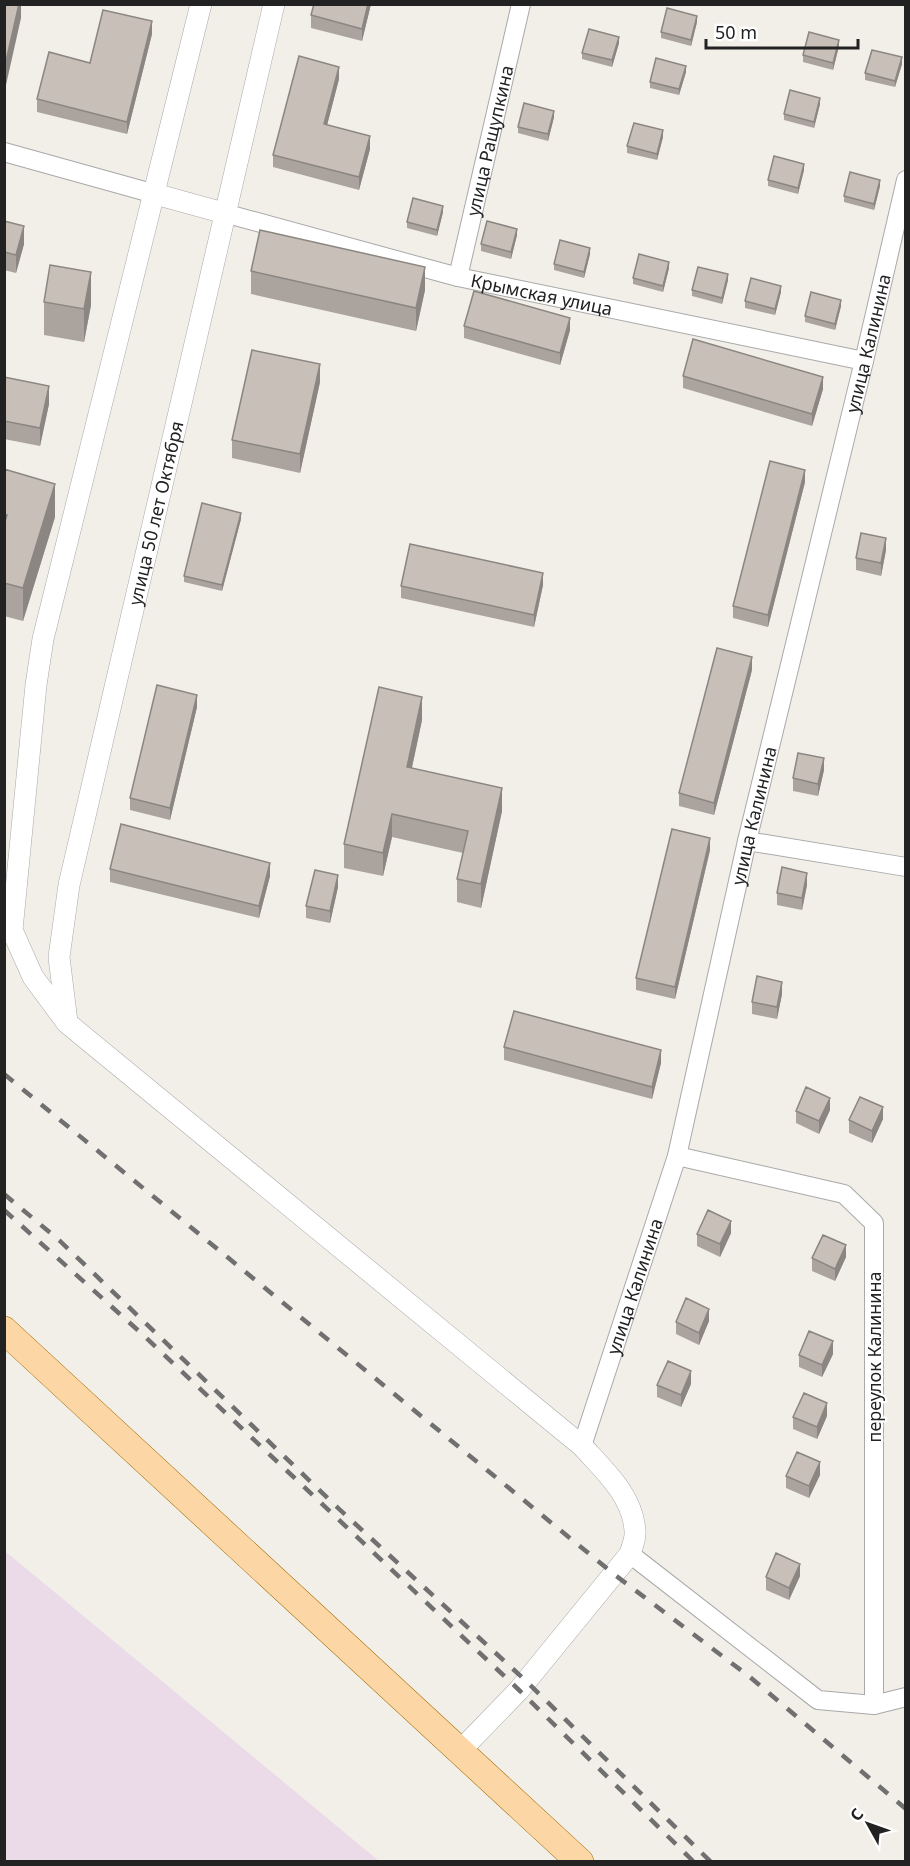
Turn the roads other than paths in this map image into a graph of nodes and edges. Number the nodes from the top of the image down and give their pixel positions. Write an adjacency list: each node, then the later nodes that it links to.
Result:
1 (201, 4): 6 (street)
2 (274, 4): 7 (street, улица 50 лет Октября)
3 (521, 4): 8 (street, улица Ращупкина)
4 (4, 152): 6 (street)
5 (906, 180): 9 (street, улица Калинина)
6 (155, 194): 7 (street); 12 (street)
7 (224, 213): 8 (street, Крымская улица); 12 (street, улица 50 лет Октября)
8 (458, 277): 9 (street, Крымская улица)
9 (864, 361): 10 (street, улица Калинина)
10 (747, 841): 11 (street); 13 (street, улица Калинина)
11 (906, 867)
12 (67, 1023): 15 (street)
13 (677, 1156): 15 (street, улица Калинина); 18 (street, переулок Калинина)
14 (4, 1330): 19 (main road)
15 (582, 1446): 16 (street)
16 (630, 1554): 18 (street); 19 (street)
17 (906, 1697): 18 (street)
18 (874, 1705)
19 (459, 1752): 20 (main road)
20 (580, 1862)

